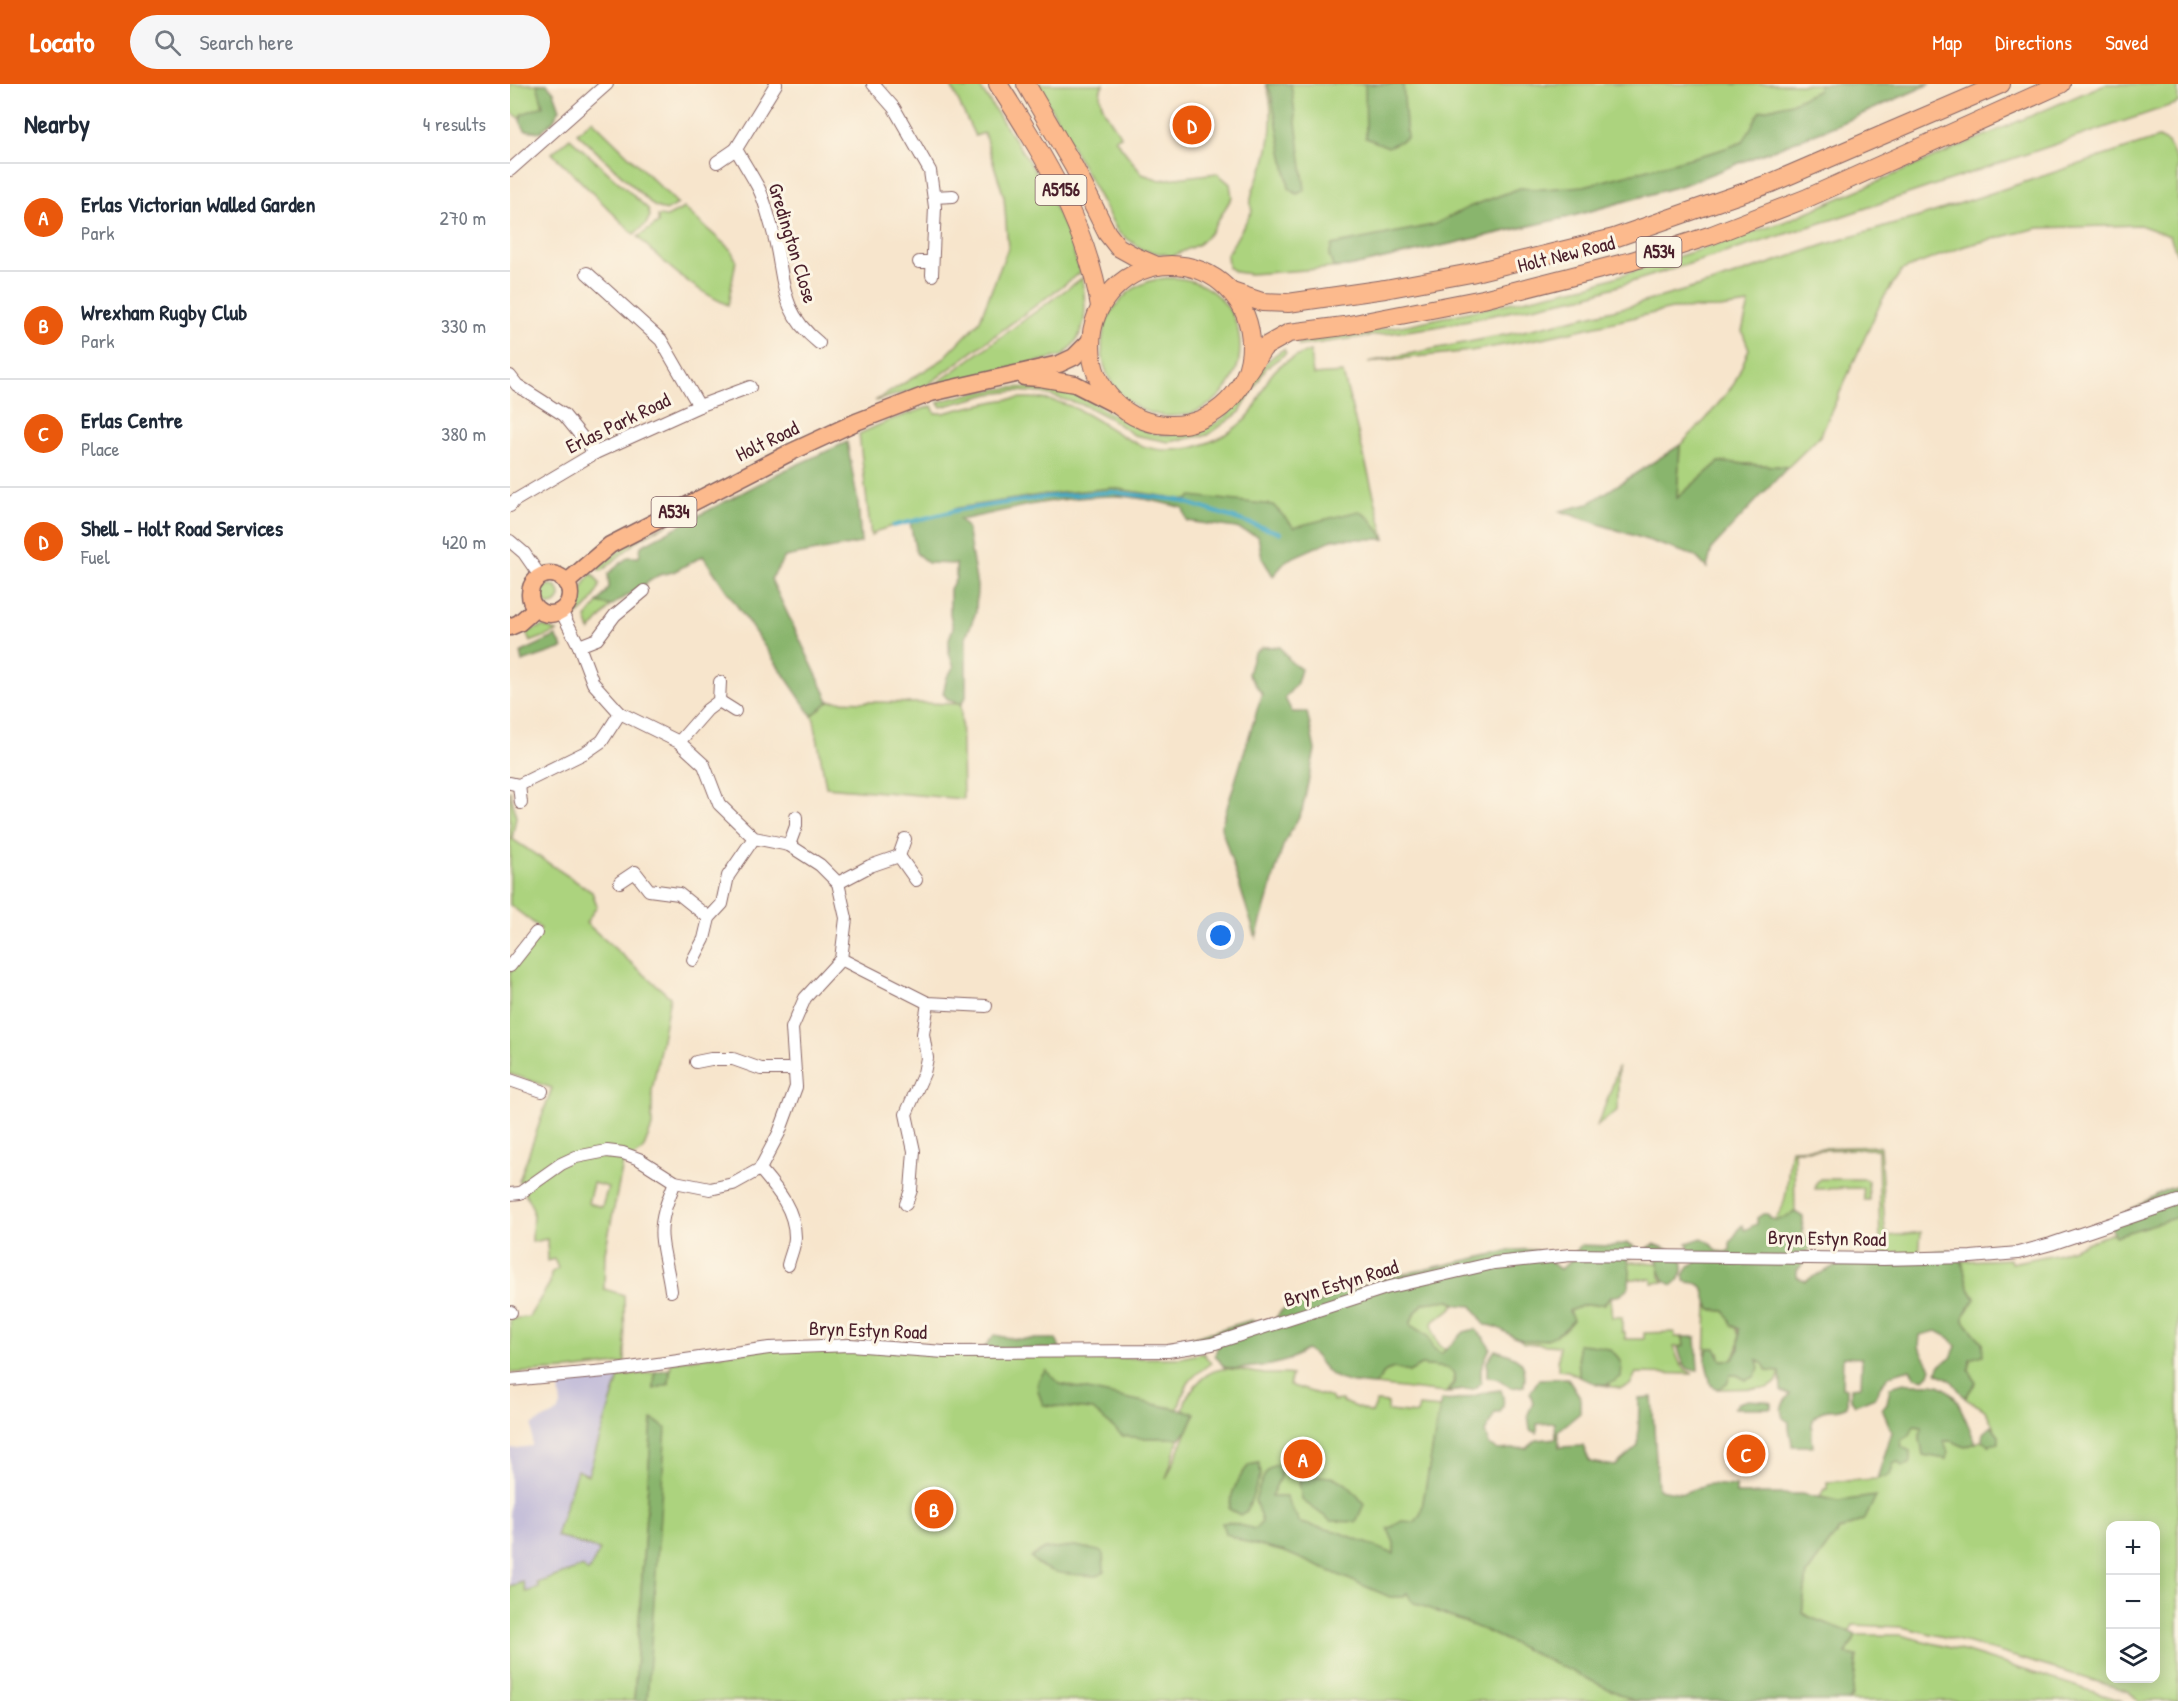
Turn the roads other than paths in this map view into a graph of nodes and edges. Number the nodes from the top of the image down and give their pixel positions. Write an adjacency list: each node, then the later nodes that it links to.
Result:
1 (607, 84): 10 (street)
2 (776, 84): 8 (street)
3 (873, 84): 12 (street)
4 (998, 84): 17 (highway, A5156)
5 (1026, 84): 13 (highway, A5156)
6 (2001, 84): 16 (highway, Holt New Road / A534)
7 (2061, 84): 20 (highway, Holt New Road / A534)
8 (736, 149): 9 (street); 19 (street, Gredington Close)
9 (717, 162)
10 (510, 170)
11 (953, 196): 12 (street)
12 (934, 197): 15 (street)
13 (1157, 266): 16 (highway); 17 (highway)
14 (587, 273): 24 (street)
15 (932, 275)
16 (1232, 292): 20 (highway)
17 (1101, 306): 18 (highway)
18 (1090, 340): 22 (main road, Holt Road / A534); 25 (highway)
19 (819, 344)
20 (1248, 371): 25 (highway)
21 (510, 376): 26 (street)
22 (1005, 376): 25 (main road, Holt Road / A534); 30 (main road, Holt Road / A534)
23 (750, 387): 24 (street, Erlas Park Road)
24 (699, 406): 26 (street, Erlas Park Road)
25 (1118, 406)
26 (595, 453): 27 (street, Erlas Park Road)
27 (510, 506)
28 (510, 541): 29 (street)
29 (540, 576): 30 (main road); 32 (main road)
30 (566, 583): 33 (main road)
31 (644, 591): 35 (street)
32 (535, 609): 33 (main road); 34 (main road)
33 (561, 611): 35 (street)
34 (510, 627)
35 (579, 646): 39 (street)
36 (720, 682): 37 (street)
37 (719, 701): 38 (street); 40 (street)
38 (735, 711)
39 (621, 713): 40 (street); 41 (street)
40 (679, 742): 44 (street)
41 (514, 784): 42 (street)
42 (521, 803)
43 (796, 817): 46 (street)
44 (754, 838): 46 (street); 53 (street)
45 (905, 839): 47 (street)
46 (789, 845): 52 (street)
47 (899, 856): 50 (street); 52 (street)
48 (629, 859): 49 (street)
49 (635, 872): 51 (street); 53 (street)
50 (916, 880)
51 (620, 882)
52 (838, 883): 55 (street)
53 (709, 918): 56 (street)
54 (536, 933): 57 (street)
55 (841, 959): 58 (street); 61 (street)
56 (693, 960)
57 (510, 966)
58 (928, 1003): 59 (street); 68 (street)
59 (986, 1006)
60 (696, 1062): 61 (street)
61 (794, 1069): 64 (street)
62 (510, 1080): 63 (street)
63 (542, 1091)
64 (760, 1169): 65 (street); 69 (street)
65 (675, 1182): 66 (street); 70 (street)
66 (510, 1194)
67 (2178, 1201): 71 (street, Bryn Estyn Road)
68 (906, 1204)
69 (788, 1265)
70 (671, 1291)
71 (510, 1380)

